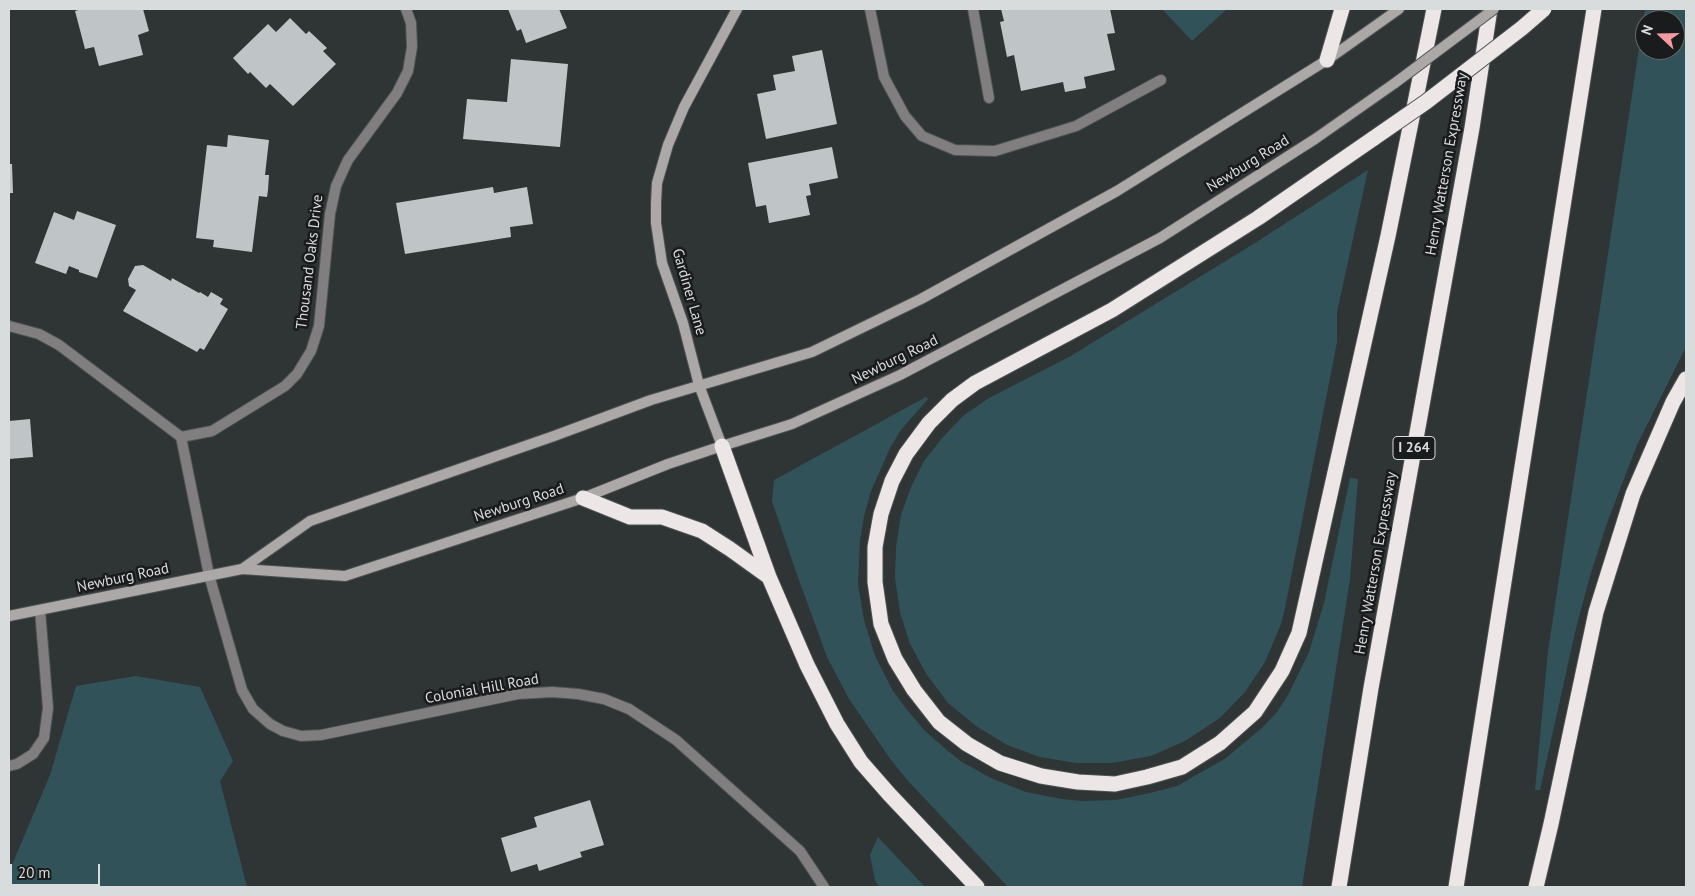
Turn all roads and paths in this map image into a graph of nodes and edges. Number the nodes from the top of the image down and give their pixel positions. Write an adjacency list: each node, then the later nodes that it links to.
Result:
1 (406, 9): 17 (street, Thousand Oaks Drive)
2 (736, 9): 16 (main road, Gardiner Lane)
3 (870, 9): 12 (street)
4 (972, 9): 13 (street)
5 (1342, 9): 11 (highway)
6 (1434, 9): 8 (highway, bridge)
7 (1492, 9): 18 (main road, Newburg Road, bridge); 28 (highway, Henry Watterson Expressway / I 264)
8 (1544, 9)
9 (1594, 9): 29 (highway)
10 (1396, 11): 11 (main road, Newburg Road)
11 (1327, 60): 16 (main road, Newburg Road)
12 (1161, 80)
13 (989, 98)
14 (9, 326): 17 (street)
15 (1686, 379): 30 (highway)
16 (699, 385): 18 (main road, Gardiner Lane); 20 (main road, Newburg Road)
17 (181, 437): 21 (street)
18 (722, 446): 19 (main road, Newburg Road); 22 (highway)
19 (583, 498): 20 (main road, Newburg Road); 22 (highway)
20 (242, 569): 21 (main road, Newburg Road)
21 (209, 576): 23 (main road, Newburg Road); 26 (street, Colonial Hill Road)
22 (770, 577): 27 (highway)
23 (40, 610): 24 (main road, Newburg Road); 25 (street)
24 (9, 616)
25 (9, 766)
26 (824, 887)
27 (977, 887)
28 (1340, 887)
29 (1456, 887)
30 (1536, 887)

